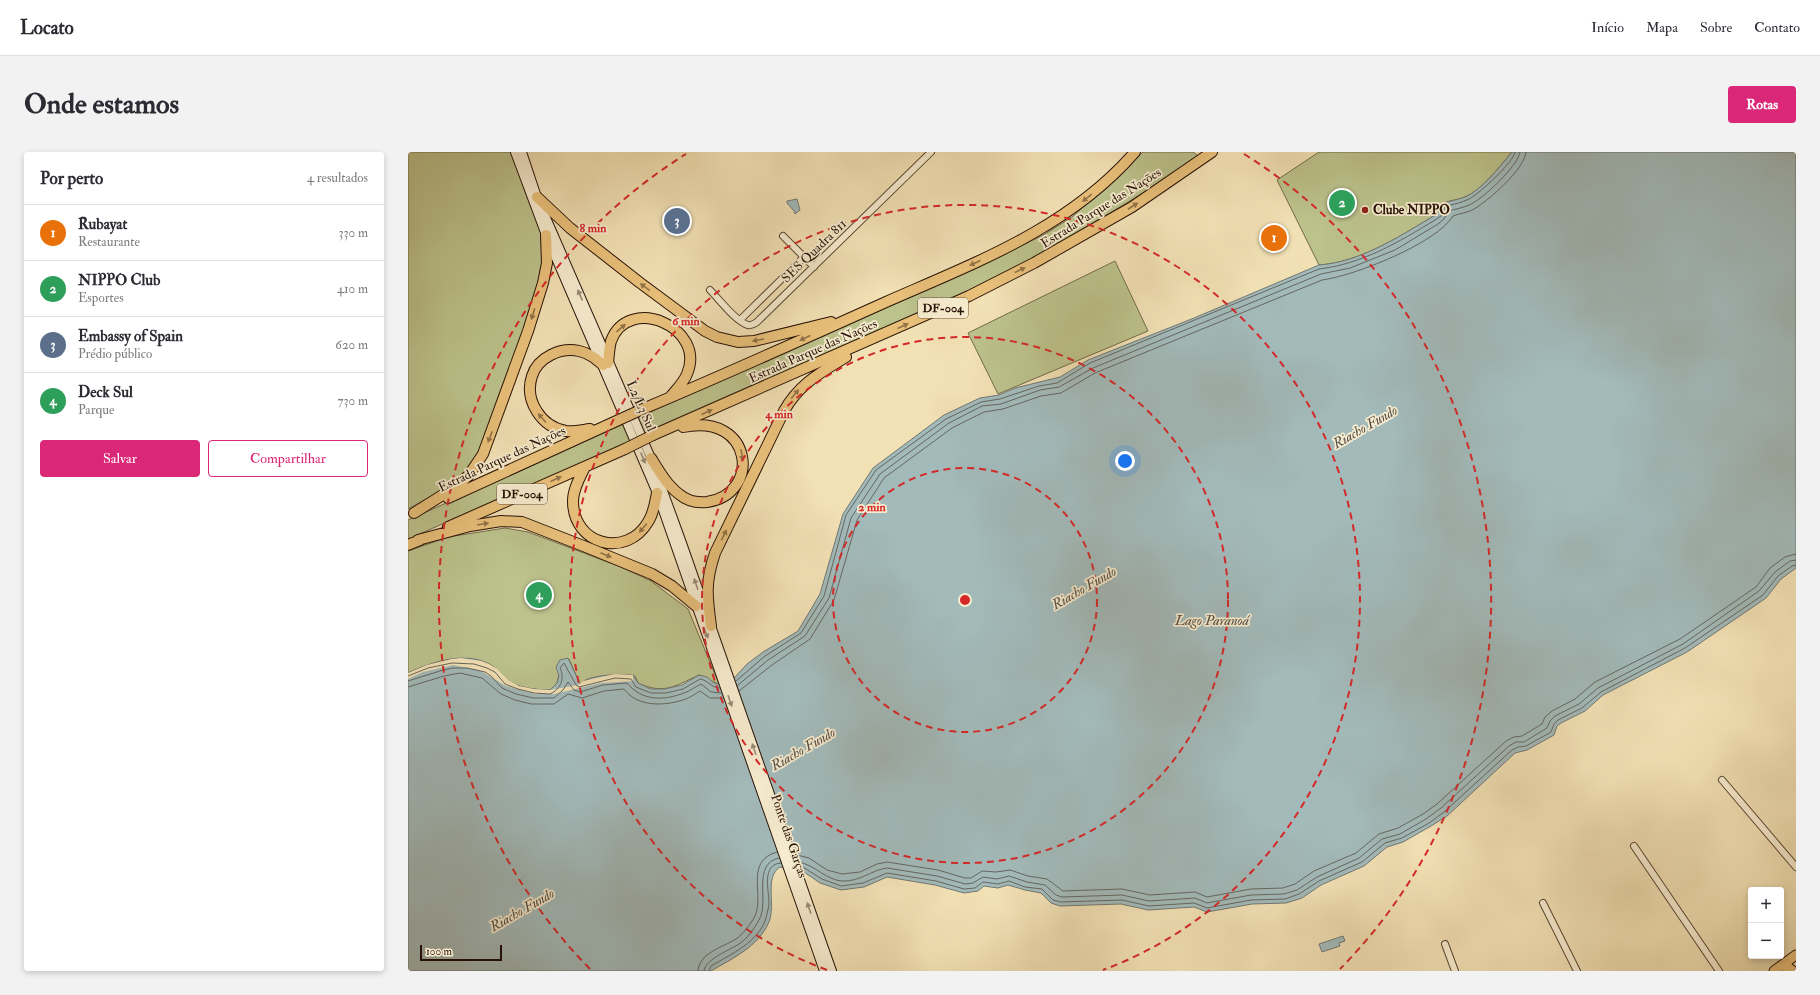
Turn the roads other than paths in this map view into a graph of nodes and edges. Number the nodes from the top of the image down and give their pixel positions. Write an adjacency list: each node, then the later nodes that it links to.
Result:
1 (515, 152): 7 (main road, L2/L3 Sul)
2 (522, 152): 6 (main road, L2/L3 Sul)
3 (931, 152): 10 (street, SES Quadra 811)
4 (1136, 152): 12 (highway, Estrada Parque das Nações / DF-004, one-way to 12)
5 (1212, 152): 14 (highway, Estrada Parque das Nações / DF-004, one-way to 5)
6 (537, 197): 12 (highway, one-way to 6); 15 (main road, L2/L3 Sul, one-way to 6)
7 (546, 235): 15 (main road, L2/L3 Sul); 22 (highway, one-way to 22)
8 (783, 236): 9 (street)
9 (804, 257): 10 (street); 13 (street)
10 (814, 267): 13 (street, SES Quadra 811)
11 (710, 290): 13 (street)
12 (851, 318): 16 (highway, Estrada Parque das Nações / DF-004, one-way to 16)
13 (740, 320)
14 (879, 337): 18 (highway, Estrada Parque das Nações / DF-004, one-way to 14); 26 (highway, one-way to 14)
15 (606, 364): 16 (highway, one-way to 16); 17 (highway, one-way to 15); 19 (main road, L2/L3 Sul); 21 (main road, L2/L3 Sul, one-way to 21)
16 (670, 397): 17 (highway, Estrada Parque das Nações / DF-004, bridge)
17 (608, 424): 22 (highway, Estrada Parque das Nações / DF-004)
18 (656, 434): 19 (highway, one-way to 19); 20 (highway, Estrada Parque das Nações / DF-004, bridge)
19 (651, 458): 26 (main road, L2/L3 Sul, one-way to 19)
20 (585, 467): 21 (highway, one-way to 20); 23 (highway, Estrada Parque das Nações / DF-004, one-way to 20)
21 (657, 492): 25 (main road, L2/L3 Sul)
22 (411, 514)
23 (418, 540): 24 (highway, Estrada Parque das Nações / DF-004); 25 (highway, one-way to 25)
24 (408, 545)
25 (696, 606): 27 (main road, L2/L3 Sul, one-way to 27)
26 (711, 626): 28 (main road, L2/L3 Sul)
27 (717, 664): 32 (main road, Ponte das Garças, one-way to 32)
28 (728, 674): 32 (main road, Ponte das Garças, one-way to 28)
29 (1722, 780): 31 (street)
30 (1634, 846): 41 (street)
31 (1796, 867)
32 (800, 893): 37 (main road, Ponte das Garças); 38 (main road, Ponte das Garças, one-way to 32)
33 (1543, 903): 40 (street)
34 (1445, 944): 39 (street)
35 (1796, 955): 36 (main road)
36 (1777, 969): 42 (main road)
37 (824, 971)
38 (832, 971)
39 (1455, 971)
40 (1577, 971)
41 (1718, 971)
42 (1793, 971)

